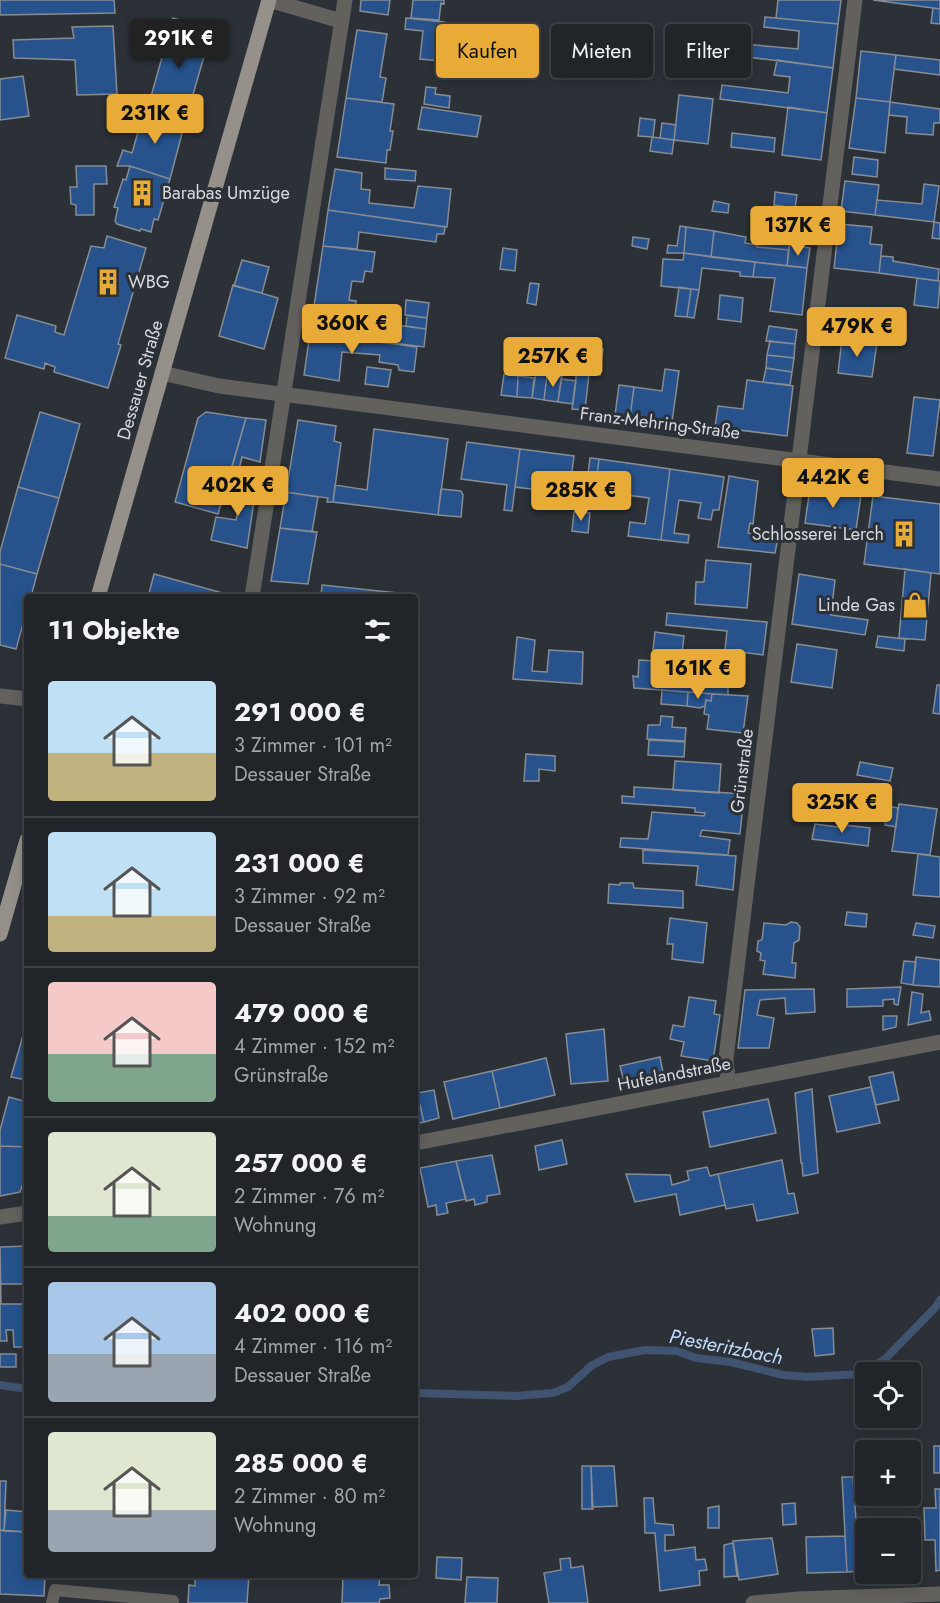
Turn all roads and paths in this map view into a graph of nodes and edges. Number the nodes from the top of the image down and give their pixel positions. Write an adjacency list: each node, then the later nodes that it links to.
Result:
1 (269, 0): 4 (street, Dessauer Straße); 5 (main road, Dessauer Straße)
2 (345, 0): 4 (street)
3 (855, 0): 7 (street, Grünstraße)
4 (341, 21): 6 (street)
5 (162, 373): 6 (street, Franz-Mehring-Straße); 9 (main road, Dessauer Straße)
6 (282, 393): 7 (street, Franz-Mehring-Straße); 10 (street)
7 (799, 460): 8 (street, Franz-Mehring-Straße); 16 (street, Grünstraße)
8 (940, 479)
9 (99, 594)
10 (252, 594)
11 (0, 696): 12 (street)
12 (24, 699)
13 (24, 850): 14 (main road)
14 (0, 934)
15 (940, 1042): 16 (street, Hufelandstraße)
16 (728, 1083): 17 (street, Hufelandstraße)
17 (418, 1143)
18 (24, 1213): 19 (street)
19 (0, 1217)
20 (940, 1594): 23 (street)
21 (173, 1601): 22 (lane)
22 (52, 1603)
23 (753, 1603)

